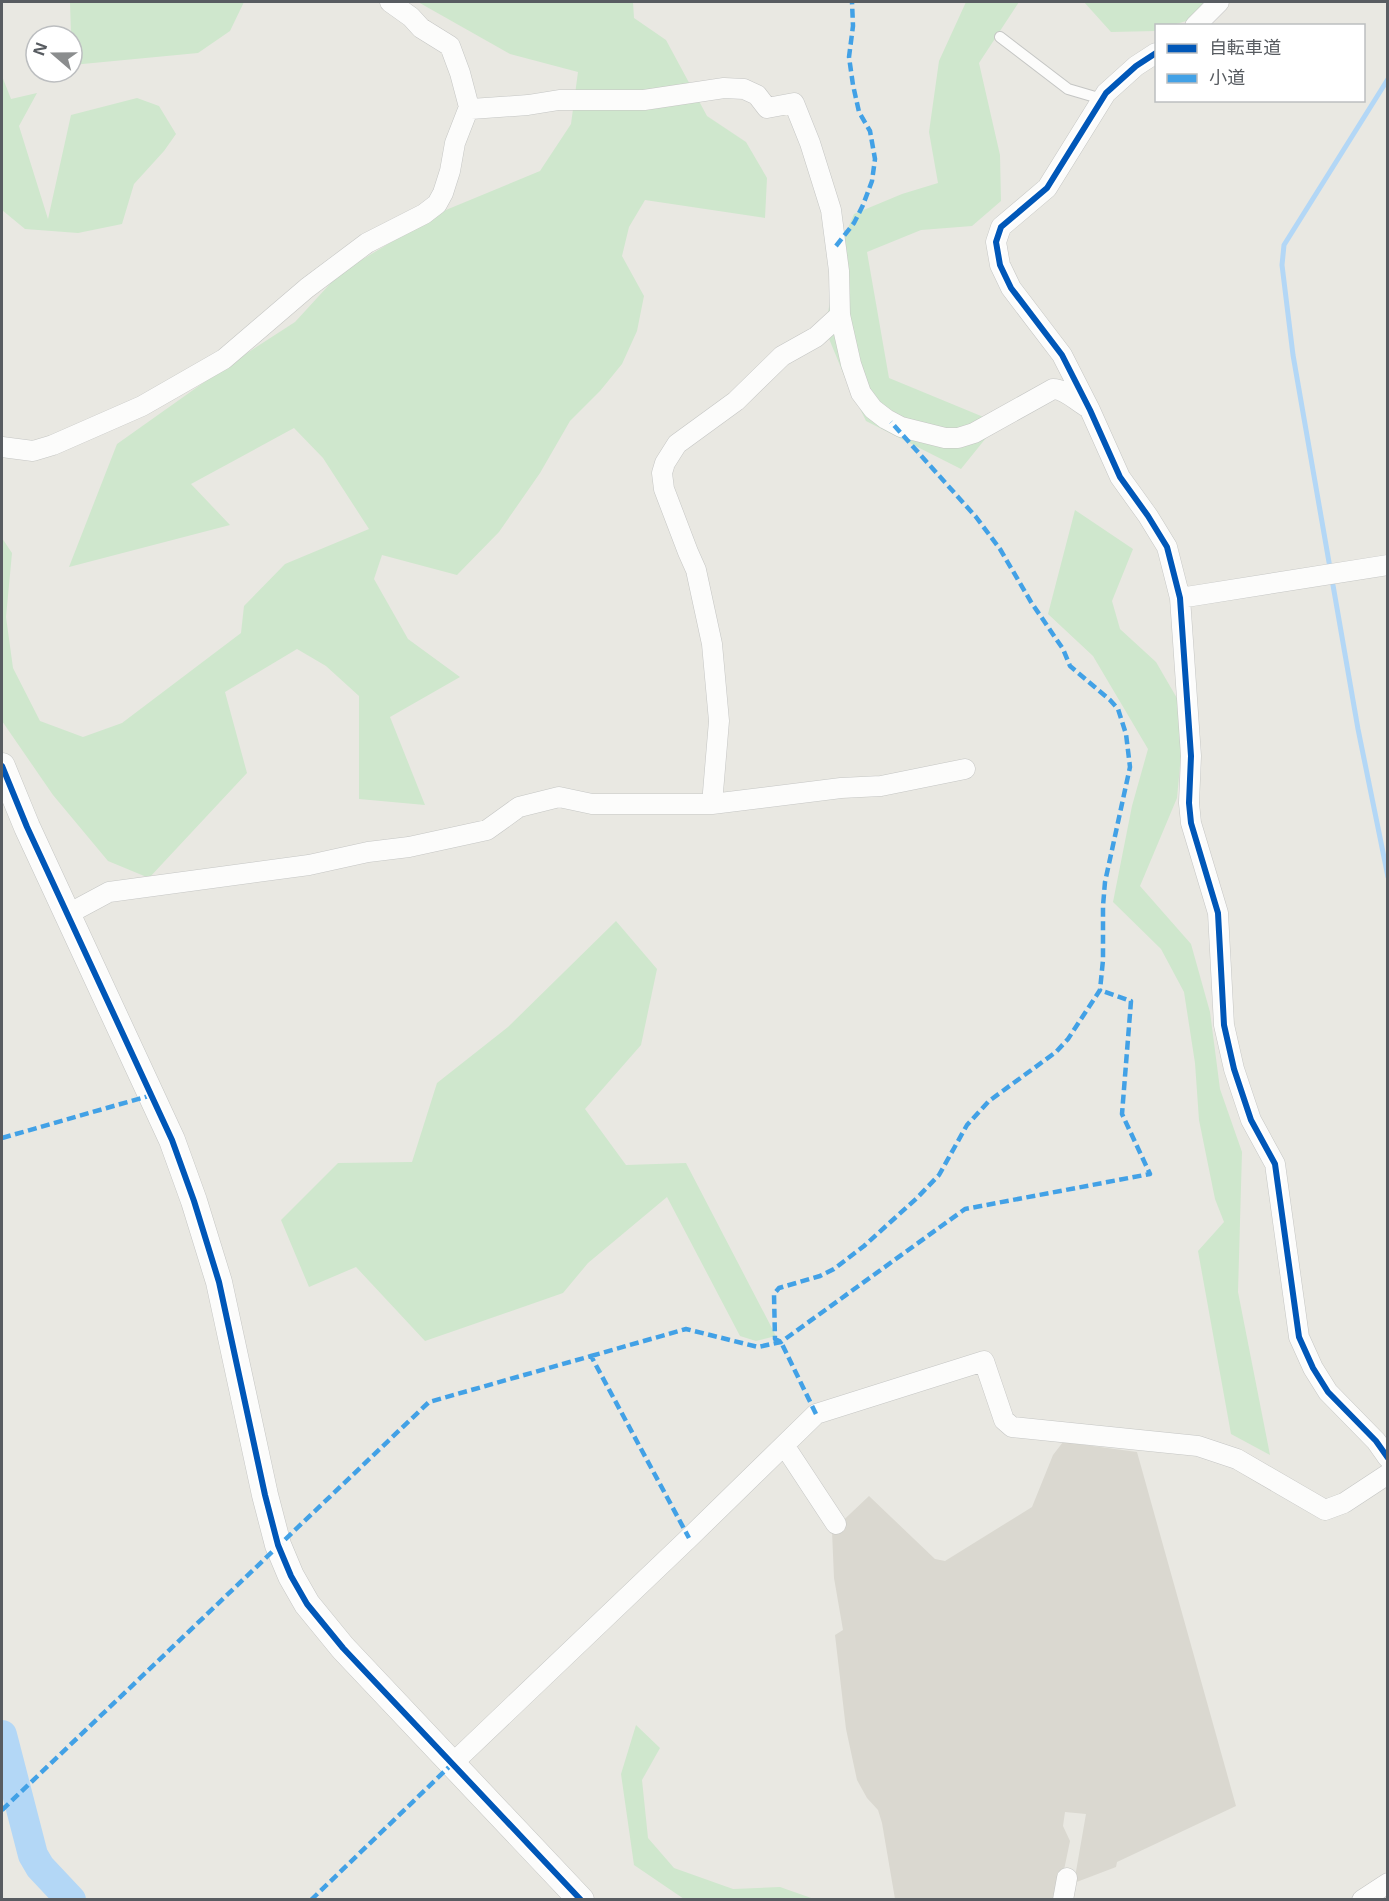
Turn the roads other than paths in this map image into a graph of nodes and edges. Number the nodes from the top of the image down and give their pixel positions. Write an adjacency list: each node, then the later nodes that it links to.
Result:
1 (390, 2): 7 (street)
2 (1219, 2): 3 (street)
3 (1197, 24)
4 (1000, 37): 6 (lane)
5 (1155, 54): 6 (street)
6 (1102, 99): 9 (street)
7 (469, 107): 8 (street); 10 (street)
8 (840, 315): 9 (street); 15 (street)
9 (1090, 410): 12 (street)
10 (2, 447)
11 (1388, 565): 12 (street)
12 (1180, 598): 18 (street)
13 (2, 766): 16 (street)
14 (965, 769): 15 (street)
15 (712, 804): 16 (street)
16 (68, 914): 21 (street)
17 (784, 1445): 19 (street); 20 (street); 21 (street)
18 (1388, 1458)
19 (1388, 1474)
20 (836, 1524)
21 (452, 1764): 24 (street)
22 (1067, 1878): 25 (street)
23 (1388, 1883): 26 (street)
24 (581, 1899)
25 (1063, 1899)
26 (1362, 1899)

